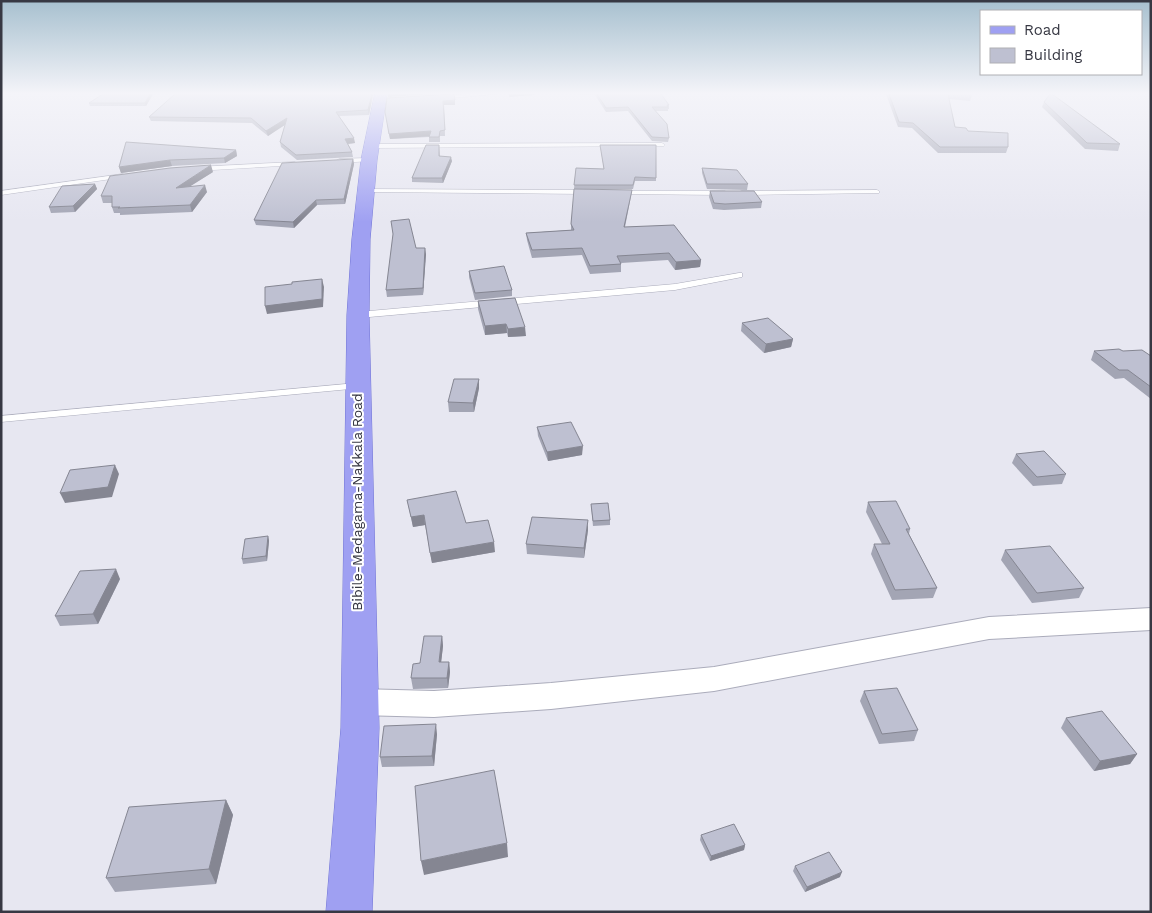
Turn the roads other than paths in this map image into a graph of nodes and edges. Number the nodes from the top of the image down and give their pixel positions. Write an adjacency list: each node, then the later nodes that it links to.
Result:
1 (374, 137): 3 (main road, Bibile-Medagama-Nakkala Road)
2 (662, 145): 3 (lane)
3 (370, 153): 4 (lane); 8 (main road, Bibile-Medagama-Nakkala Road)
4 (329, 162)
5 (300, 163): 6 (lane)
6 (191, 169)
7 (132, 174): 12 (lane)
8 (366, 190): 9 (lane); 14 (main road, Bibile-Medagama-Nakkala Road)
9 (592, 192)
10 (612, 192): 11 (lane)
11 (877, 192)
12 (1, 193)
13 (739, 276): 14 (lane)
14 (358, 316): 15 (main road, Bibile-Medagama-Nakkala Road)
15 (356, 386): 16 (lane); 18 (main road, Bibile-Medagama-Nakkala Road)
16 (1, 419)
17 (1151, 619): 18 (street)
18 (359, 702): 19 (main road, Bibile-Medagama-Nakkala Road)
19 (349, 912)

